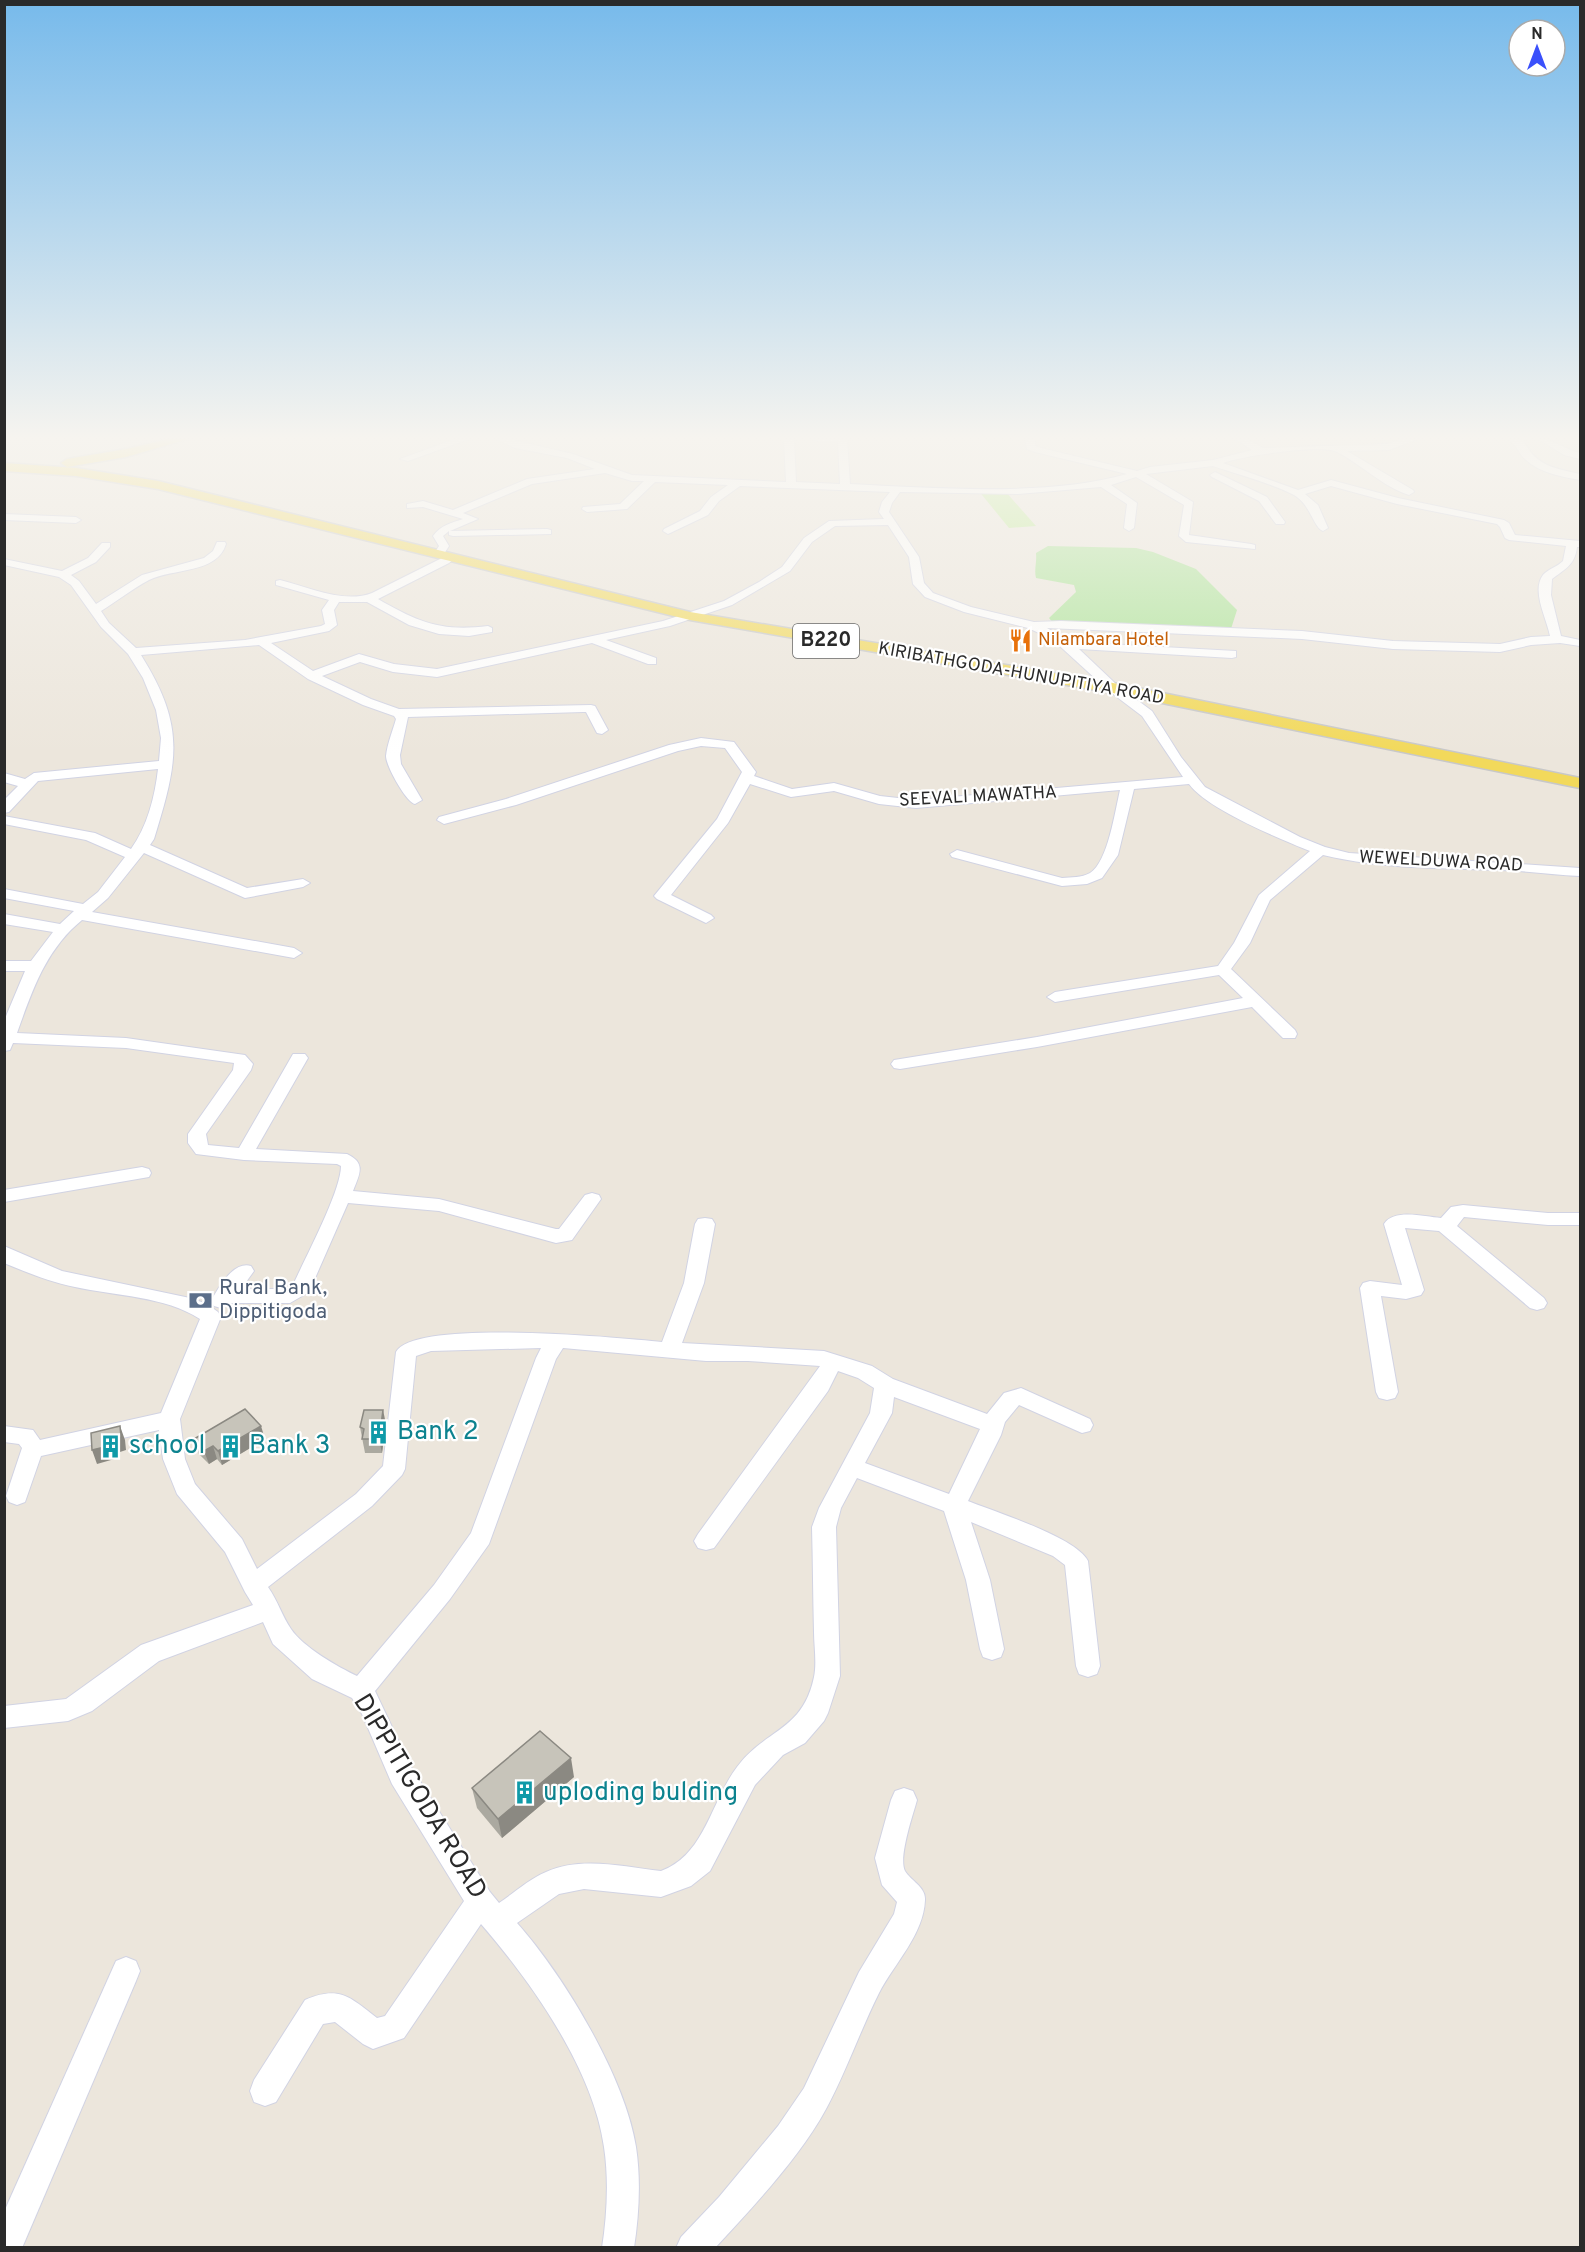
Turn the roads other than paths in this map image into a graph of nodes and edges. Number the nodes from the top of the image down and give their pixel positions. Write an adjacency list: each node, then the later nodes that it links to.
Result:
1 (222, 544): 16 (street)
2 (397, 544): 10 (main road, KIRIBATHGODA-HUNUPITIYA ROAD / B220)
3 (443, 544): 10 (street)
4 (805, 544): 17 (street)
5 (906, 544): 18 (street)
6 (1226, 544): 9 (street)
7 (1576, 544): 20 (street)
8 (106, 545): 12 (street)
9 (1251, 547)
10 (444, 556): 15 (street); 17 (main road, KIRIBATHGODA-HUNUPITIYA ROAD / B220)
11 (4, 562): 12 (street)
12 (63, 575): 16 (street)
13 (280, 583): 14 (street)
14 (336, 597): 15 (street); 22 (street)
15 (370, 599): 19 (street)
16 (95, 610): 25 (street)
17 (690, 616): 21 (street); 29 (main road, KIRIBATHGODA-HUNUPITIYA ROAD / B220)
18 (1032, 625): 20 (street); 24 (street)
19 (488, 630)
20 (1556, 639): 23 (street)
21 (593, 640): 27 (street); 28 (street)
22 (261, 641): 25 (street); 28 (street)
23 (1581, 643)
24 (1067, 645): 26 (street); 29 (street, WEWELDUWA ROAD)
25 (133, 652): 32 (street)
26 (1232, 654)
27 (652, 661)
28 (312, 676): 30 (street)
29 (1113, 688): 35 (street, WEWELDUWA ROAD); 36 (main road, KIRIBATHGODA-HUNUPITIYA ROAD / B220)
30 (398, 713): 31 (street); 39 (street)
31 (602, 730)
32 (165, 764): 37 (street); 44 (street)
33 (4, 777): 37 (street)
34 (746, 778): 38 (street, SEEVALI MAWATHA); 42 (street); 50 (street)
35 (1192, 780): 38 (street, SEEVALI MAWATHA); 43 (street, WEWELDUWA ROAD)
36 (1581, 783)
37 (26, 784): 40 (street)
38 (1128, 786): 45 (street)
39 (415, 800)
40 (4, 809)
41 (4, 820): 44 (street)
42 (444, 820)
43 (1320, 850): 46 (street, WEWELDUWA ROAD); 56 (street)
44 (137, 851): 47 (street); 49 (street)
45 (957, 854)
46 (1581, 872)
47 (303, 883)
48 (4, 893): 49 (street)
49 (83, 912): 52 (street); 53 (street)
50 (706, 918)
51 (4, 919): 52 (street)
52 (64, 928): 55 (street)
53 (294, 953)
54 (4, 966): 55 (street)
55 (37, 966): 60 (street)
56 (1223, 970): 57 (street); 58 (street)
57 (1055, 997)
58 (1256, 1001): 59 (street); 62 (street)
59 (1289, 1034)
60 (5, 1041): 63 (street)
61 (299, 1058): 63 (street)
62 (900, 1064)
63 (244, 1154): 66 (street)
64 (142, 1173): 65 (street)
65 (4, 1196)
66 (342, 1196): 67 (street); 74 (street)
67 (592, 1199)
68 (1581, 1219): 70 (street)
69 (705, 1224): 76 (street)
70 (1444, 1225): 73 (street); 79 (street)
71 (6, 1256): 74 (street)
72 (244, 1271): 74 (street, DIPPITIGODA ROAD)
73 (1537, 1303)
74 (218, 1306): 80 (street, DIPPITIGODA ROAD)
75 (557, 1340): 76 (street); 89 (street); 93 (street)
76 (670, 1349): 77 (street)
77 (833, 1362): 78 (street); 88 (street)
78 (885, 1385): 81 (street); 85 (street)
79 (1387, 1392)
80 (169, 1419): 84 (street); 89 (street, DIPPITIGODA ROAD)
81 (992, 1425): 82 (street); 87 (street)
82 (1082, 1425)
83 (4, 1434): 84 (street)
84 (35, 1449): 86 (street)
85 (851, 1467): 87 (street); 96 (street)
86 (17, 1496)
87 (954, 1505): 91 (street); 92 (street)
88 (706, 1541)
89 (254, 1585): 90 (street, DIPPITIGODA ROAD)
90 (270, 1609): 93 (street, DIPPITIGODA ROAD); 94 (street)
91 (992, 1649)
92 (1088, 1666)
93 (361, 1690): 96 (street, DIPPITIGODA ROAD)
94 (4, 1717)
95 (903, 1800): 101 (street)
96 (489, 1911): 98 (street); 100 (street, DIPPITIGODA ROAD)
97 (126, 1971): 99 (street)
98 (265, 2091)
99 (5, 2247)
100 (618, 2247)
101 (692, 2247)

